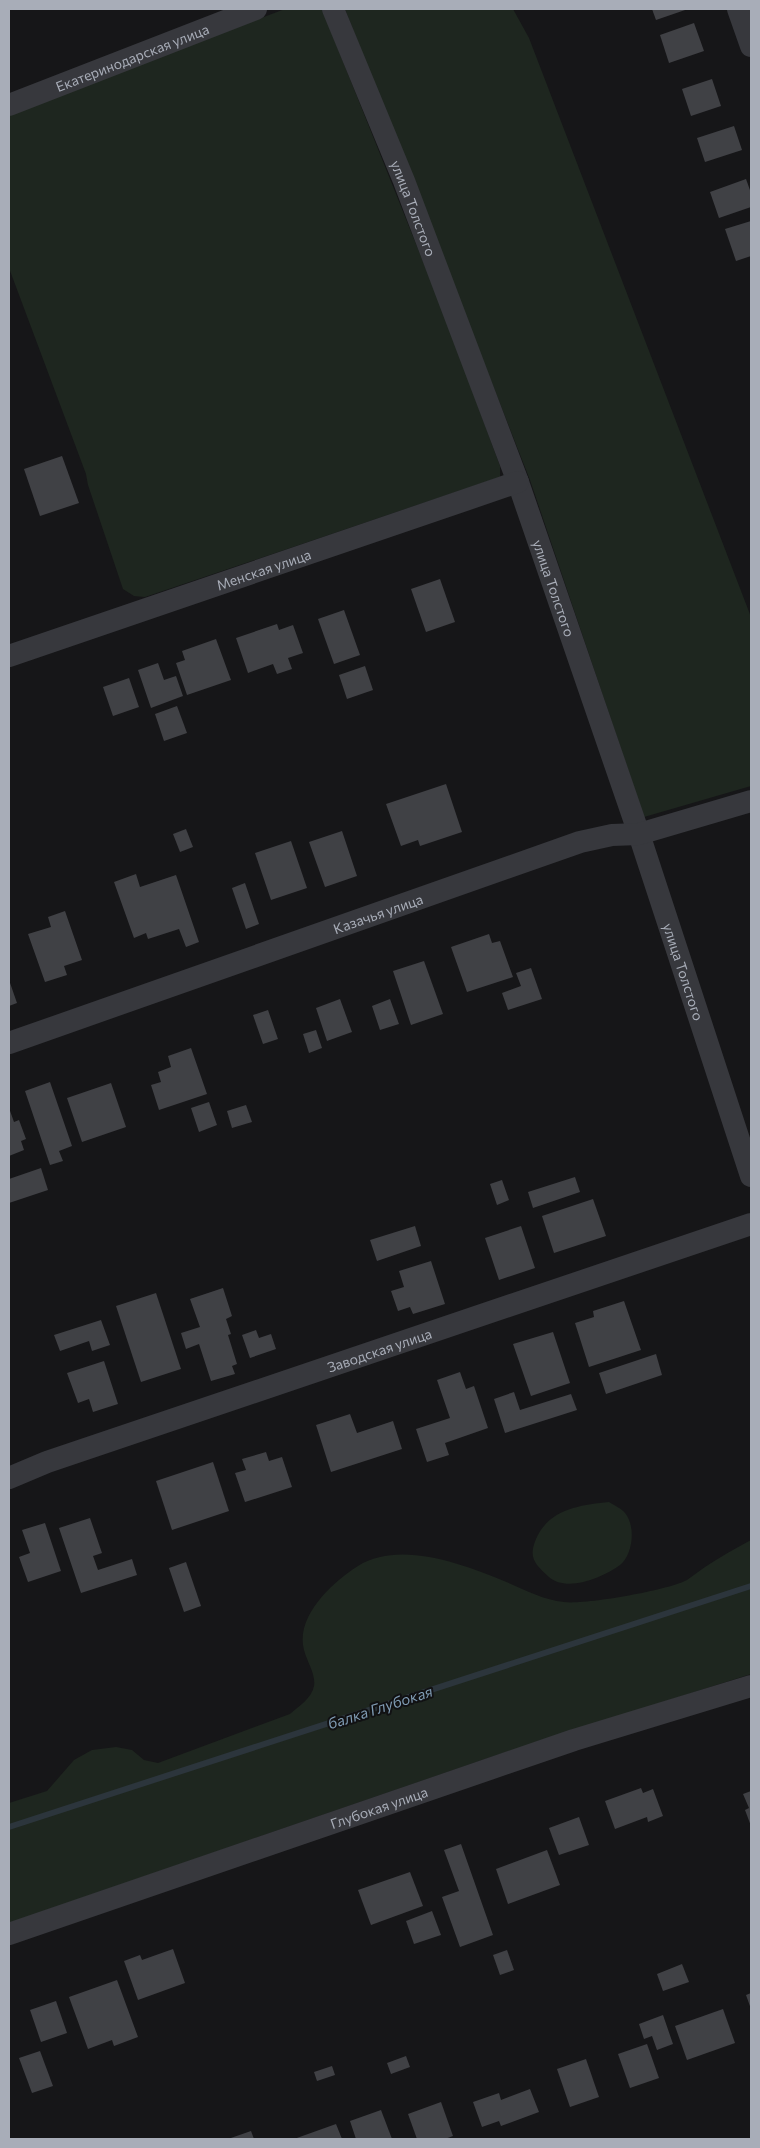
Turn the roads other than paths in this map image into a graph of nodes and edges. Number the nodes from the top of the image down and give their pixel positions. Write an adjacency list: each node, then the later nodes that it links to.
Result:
1 (256, 9): 5 (street, Екатеринодарская улица)
2 (333, 9): 6 (street, улица Толстого)
3 (738, 9): 4 (street)
4 (751, 46)
5 (9, 105)
6 (518, 482): 7 (street, Менская улица); 9 (street, улица Толстого)
7 (9, 656)
8 (751, 801): 9 (street, Казачья улица)
9 (639, 834): 10 (street, Казачья улица); 11 (street, улица Толстого)
10 (9, 1043)
11 (751, 1176)
12 (751, 1224): 13 (street, Заводская улица)
13 (9, 1478)
14 (751, 1686): 15 (street, Глубокая улица)
15 (9, 1934)

